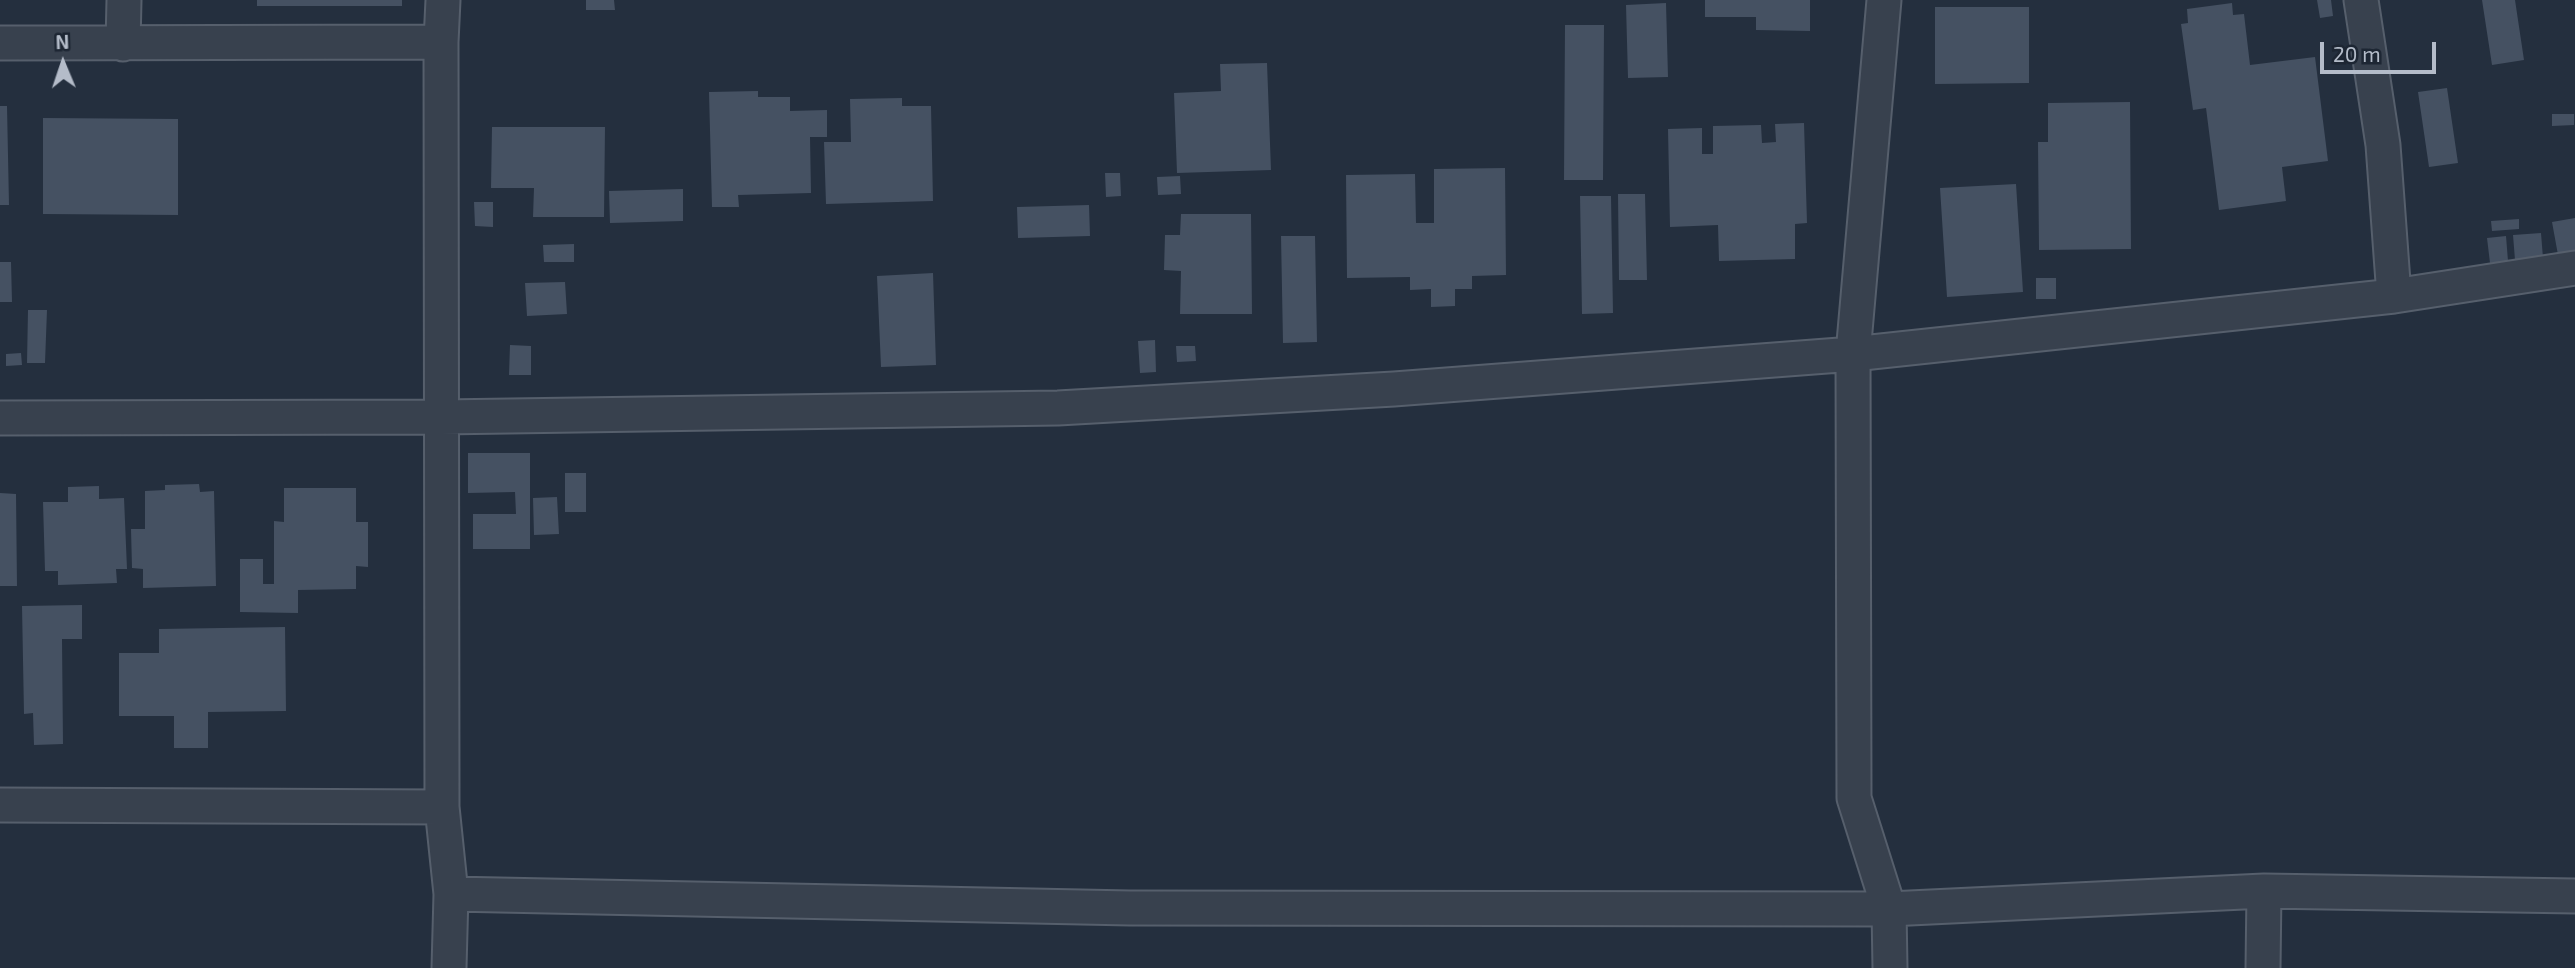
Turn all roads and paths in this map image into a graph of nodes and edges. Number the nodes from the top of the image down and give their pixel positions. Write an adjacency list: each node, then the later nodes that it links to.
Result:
1 (124, 0): 7 (street)
2 (443, 0): 5 (street)
3 (1884, 0): 10 (street)
4 (2361, 0): 9 (street)
5 (441, 41): 7 (street); 11 (street)
6 (0, 43): 7 (street)
7 (123, 44)
8 (2575, 268): 9 (street)
9 (2394, 296): 10 (street)
10 (1853, 354): 11 (street); 18 (street)
11 (441, 417): 12 (street); 14 (street)
12 (0, 418)
13 (0, 805): 14 (street)
14 (442, 807): 16 (street)
15 (2264, 891): 17 (street); 18 (street); 21 (street)
16 (451, 894): 18 (street); 19 (street)
17 (2575, 896)
18 (1889, 909): 20 (street)
19 (449, 968)
20 (1890, 968)
21 (2263, 968)

